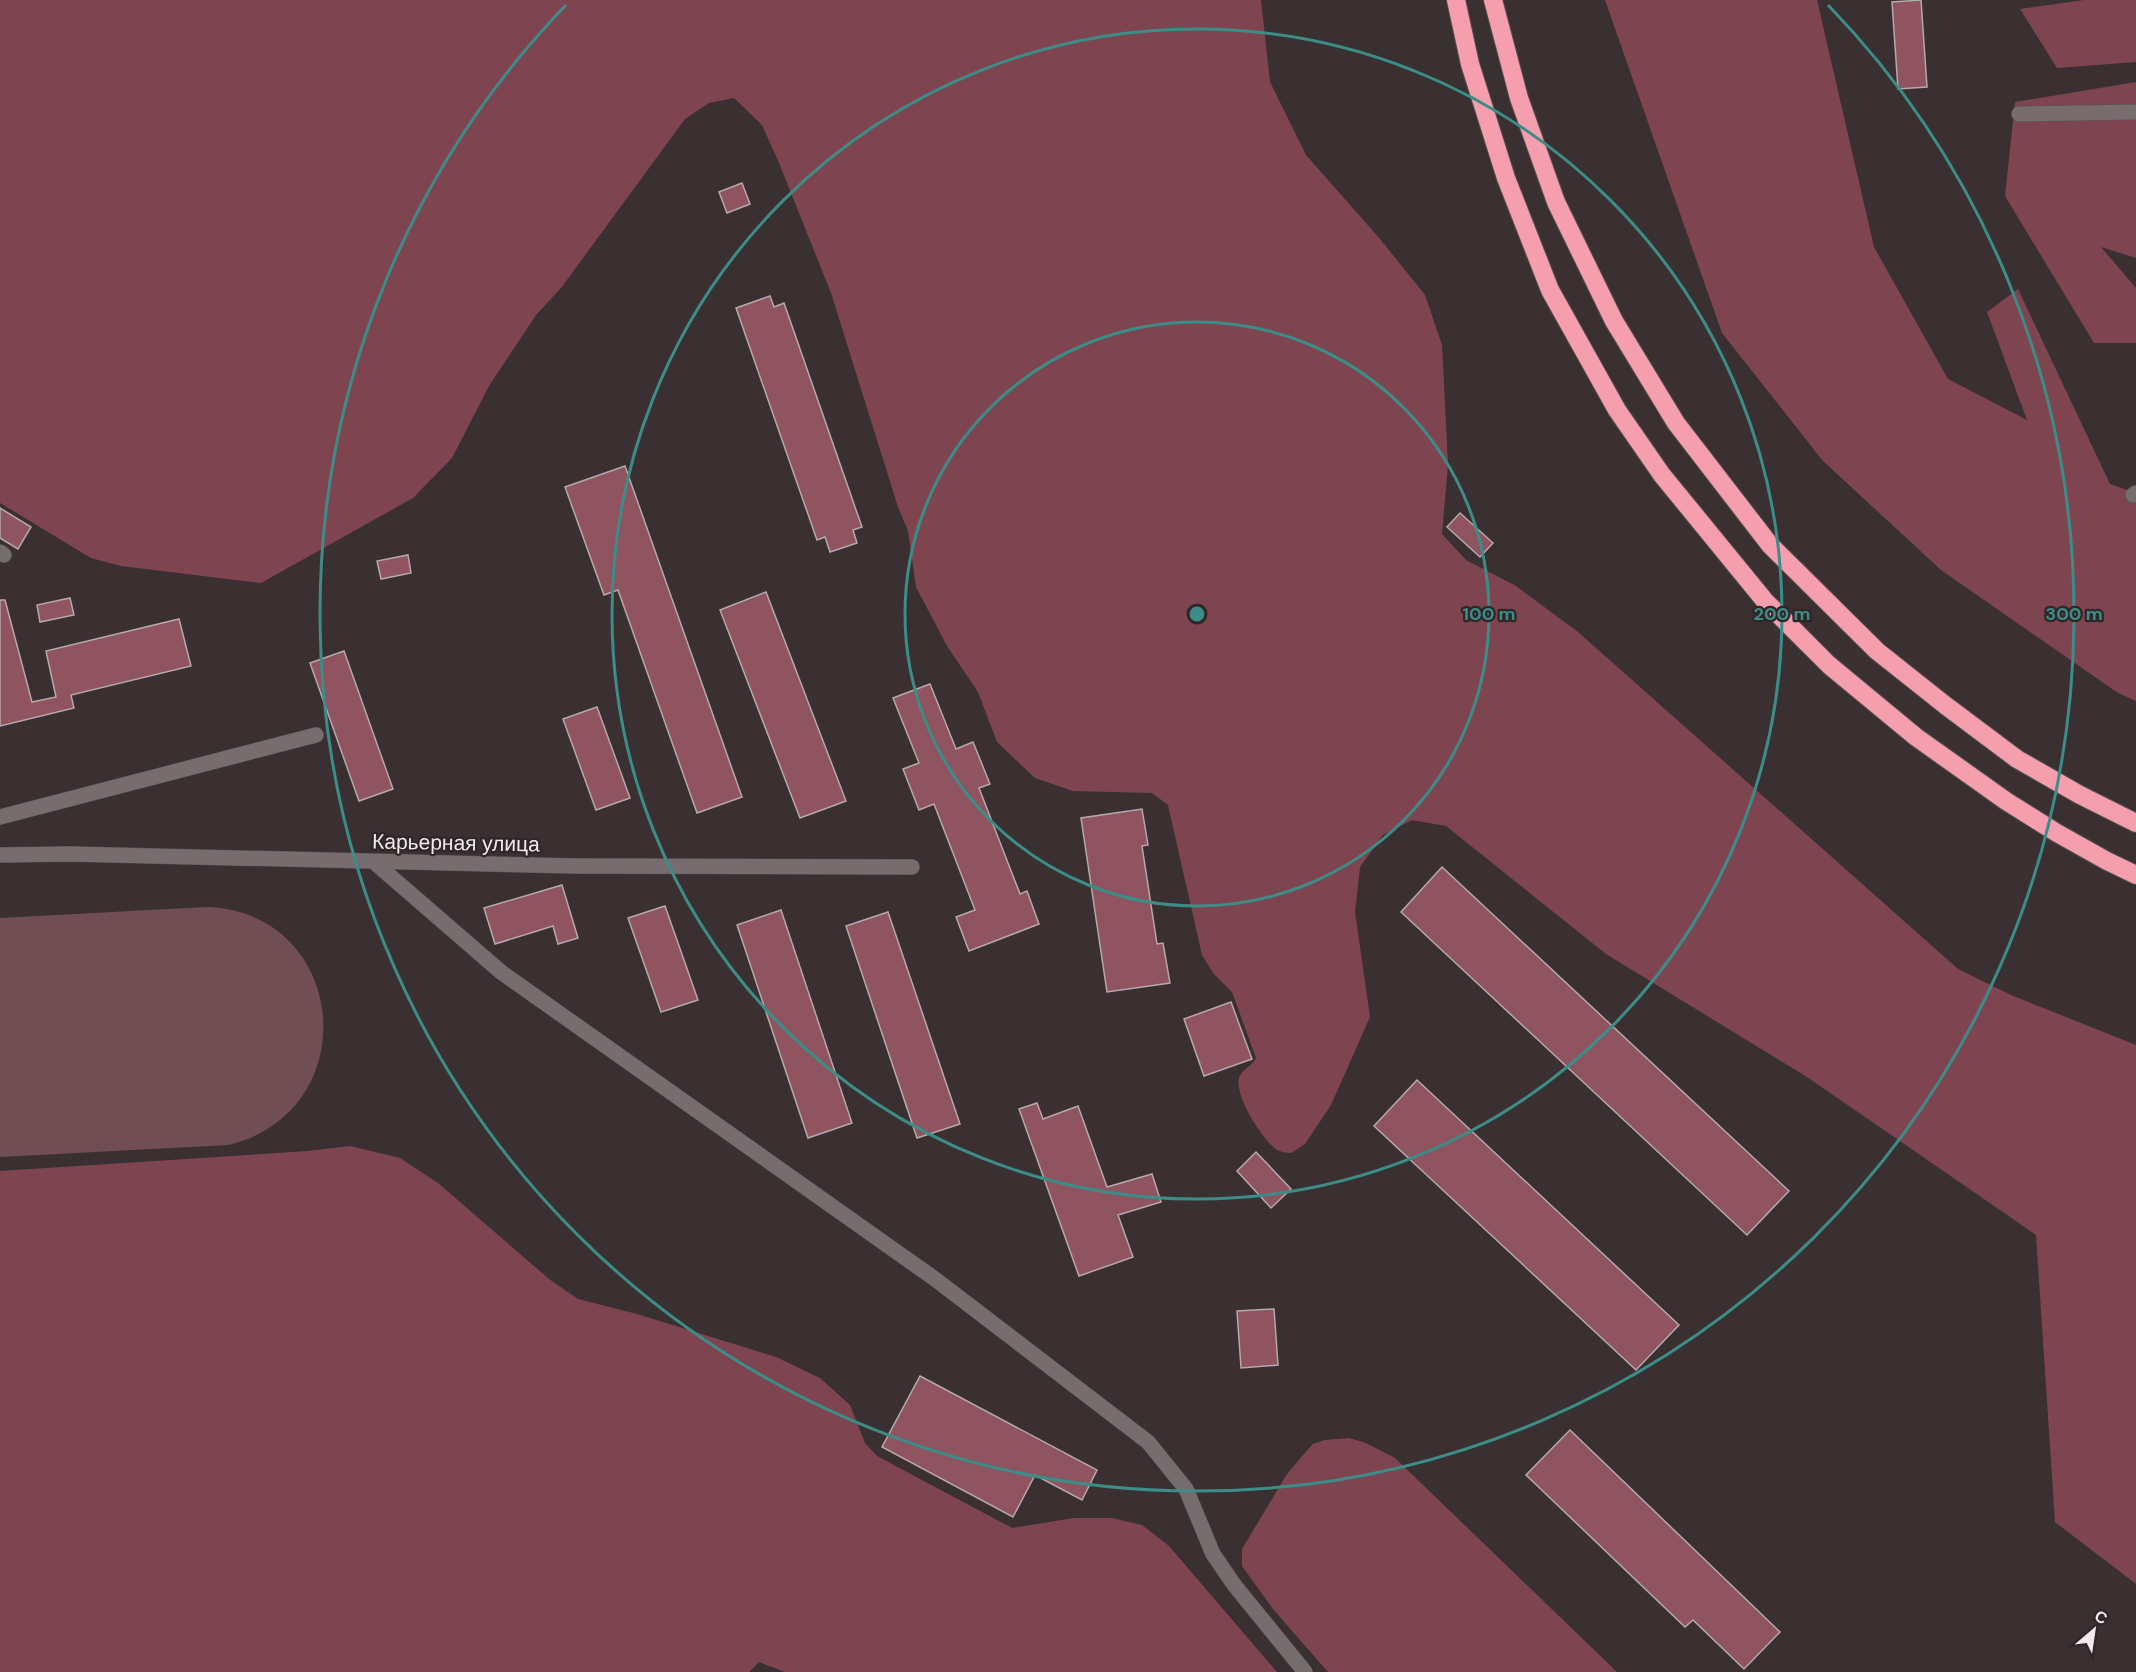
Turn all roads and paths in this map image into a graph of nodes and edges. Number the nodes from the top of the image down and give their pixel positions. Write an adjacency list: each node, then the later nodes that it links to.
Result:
1 (1456, 0): 11 (highway)
2 (1493, 0): 7 (highway)
3 (2136, 112): 4 (street)
4 (2019, 114)
5 (316, 735): 6 (street)
6 (0, 817)
7 (2136, 823)
8 (0, 855): 9 (street, Карьерная улица)
9 (374, 862): 10 (street, Карьерная улица); 12 (street)
10 (912, 867)
11 (2136, 875)
12 (1305, 1672)

